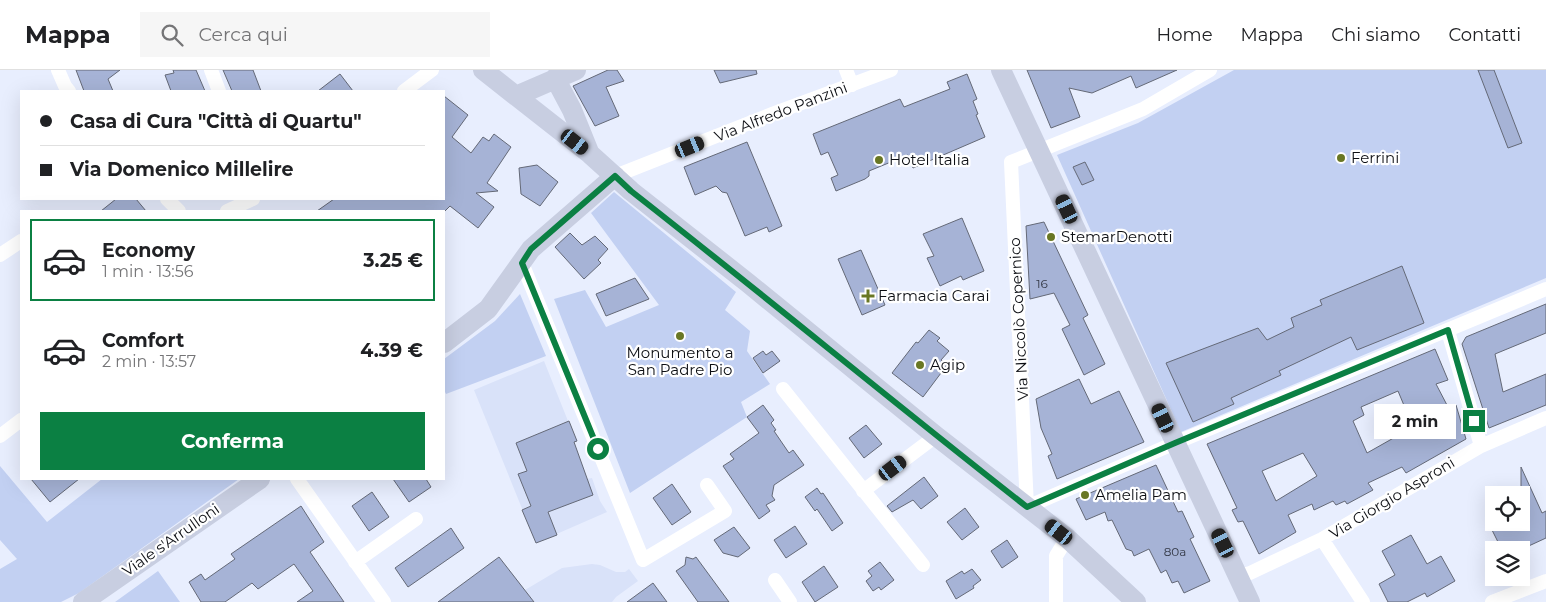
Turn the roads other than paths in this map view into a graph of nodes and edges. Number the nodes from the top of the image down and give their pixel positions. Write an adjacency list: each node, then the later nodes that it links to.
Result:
1 (58, 70): 12 (street)
2 (211, 70): 13 (street)
3 (432, 70): 14 (street)
4 (483, 70): 15 (street)
5 (576, 70): 10 (street)
6 (846, 70): 11 (street)
7 (890, 70): 11 (street, Via Alfredo Panzini)
8 (1001, 70): 16 (street)
9 (1210, 70): 16 (street)
10 (553, 74): 15 (street); 17 (street)
11 (852, 85): 18 (street, Via Alfredo Panzini)
12 (68, 90)
13 (219, 90)
14 (405, 90)
15 (516, 96): 17 (street)
16 (1040, 151): 34 (street); 40 (street, Via Niccolò Copernico)
17 (590, 154): 18 (street)
18 (615, 176): 25 (street); 33 (street)
19 (168, 200): 21 (street)
20 (251, 200): 22 (street)
21 (178, 210)
22 (229, 210)
23 (20, 242): 24 (street)
24 (0, 255)
25 (522, 263): 28 (street); 38 (street)
26 (1546, 289): 27 (street)
27 (1448, 330): 34 (street); 35 (street)
28 (445, 342)
29 (783, 389): 39 (street)
30 (1546, 418): 35 (street, Via Giorgio Asproni)
31 (20, 421): 32 (street)
32 (0, 436)
33 (936, 436): 39 (street); 40 (street)
34 (1175, 443): 40 (street); 46 (street)
35 (1481, 446): 43 (street, Via Giorgio Asproni)
36 (259, 480): 49 (street, Viale s'Arrulloni)
37 (298, 480): 44 (street)
38 (707, 485)
39 (863, 491): 45 (street)
40 (1027, 507): 42 (street)
41 (416, 519): 44 (street)
42 (1067, 538): 52 (street); 53 (street)
43 (1322, 539): 46 (street, Via Giorgio Asproni); 55 (street)
44 (355, 562): 50 (street)
45 (923, 565)
46 (1238, 576): 54 (street)
47 (775, 580): 51 (street)
48 (1546, 581): 56 (street)
49 (83, 602)
50 (384, 602)
51 (790, 602)
52 (1056, 602)
53 (1136, 602)
54 (1250, 602)
55 (1363, 602)
56 (1492, 602)

